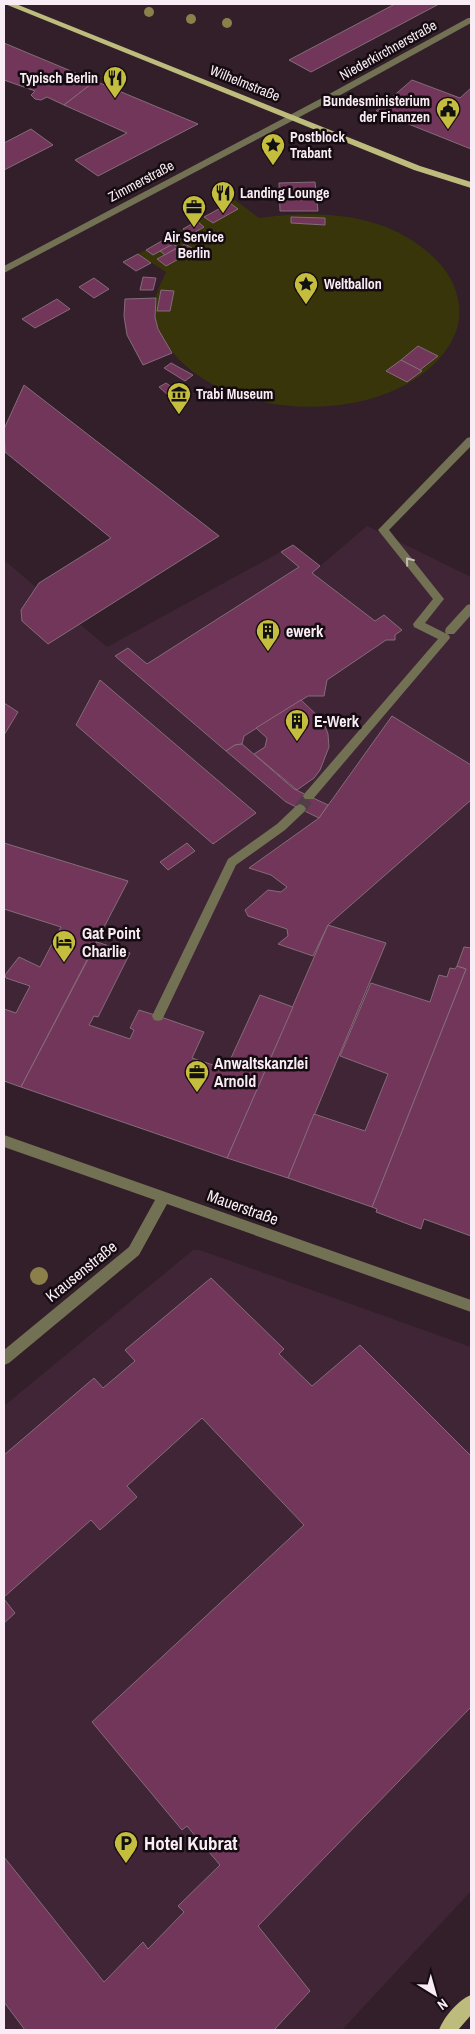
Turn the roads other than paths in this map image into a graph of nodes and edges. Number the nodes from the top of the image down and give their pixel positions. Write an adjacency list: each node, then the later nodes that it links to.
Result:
1 (9, 4): 3 (main road, Wilhelmstraße)
2 (471, 20): 3 (street, Niederkirchnerstraße)
3 (292, 117): 4 (main road, Wilhelmstraße); 5 (street, Zimmerstraße)
4 (471, 185)
5 (4, 270)
6 (471, 440): 9 (street, one-way to 6)
7 (471, 608): 8 (street)
8 (450, 631)
9 (309, 796)
10 (300, 809): 11 (street)
11 (158, 1016)
12 (4, 1141): 13 (street, Mauerstraße)
13 (164, 1197): 14 (street, Mauerstraße); 15 (street, Krausenstraße)
14 (471, 1306)
15 (4, 1358)
16 (471, 2003): 17 (main road)
17 (447, 2030)

